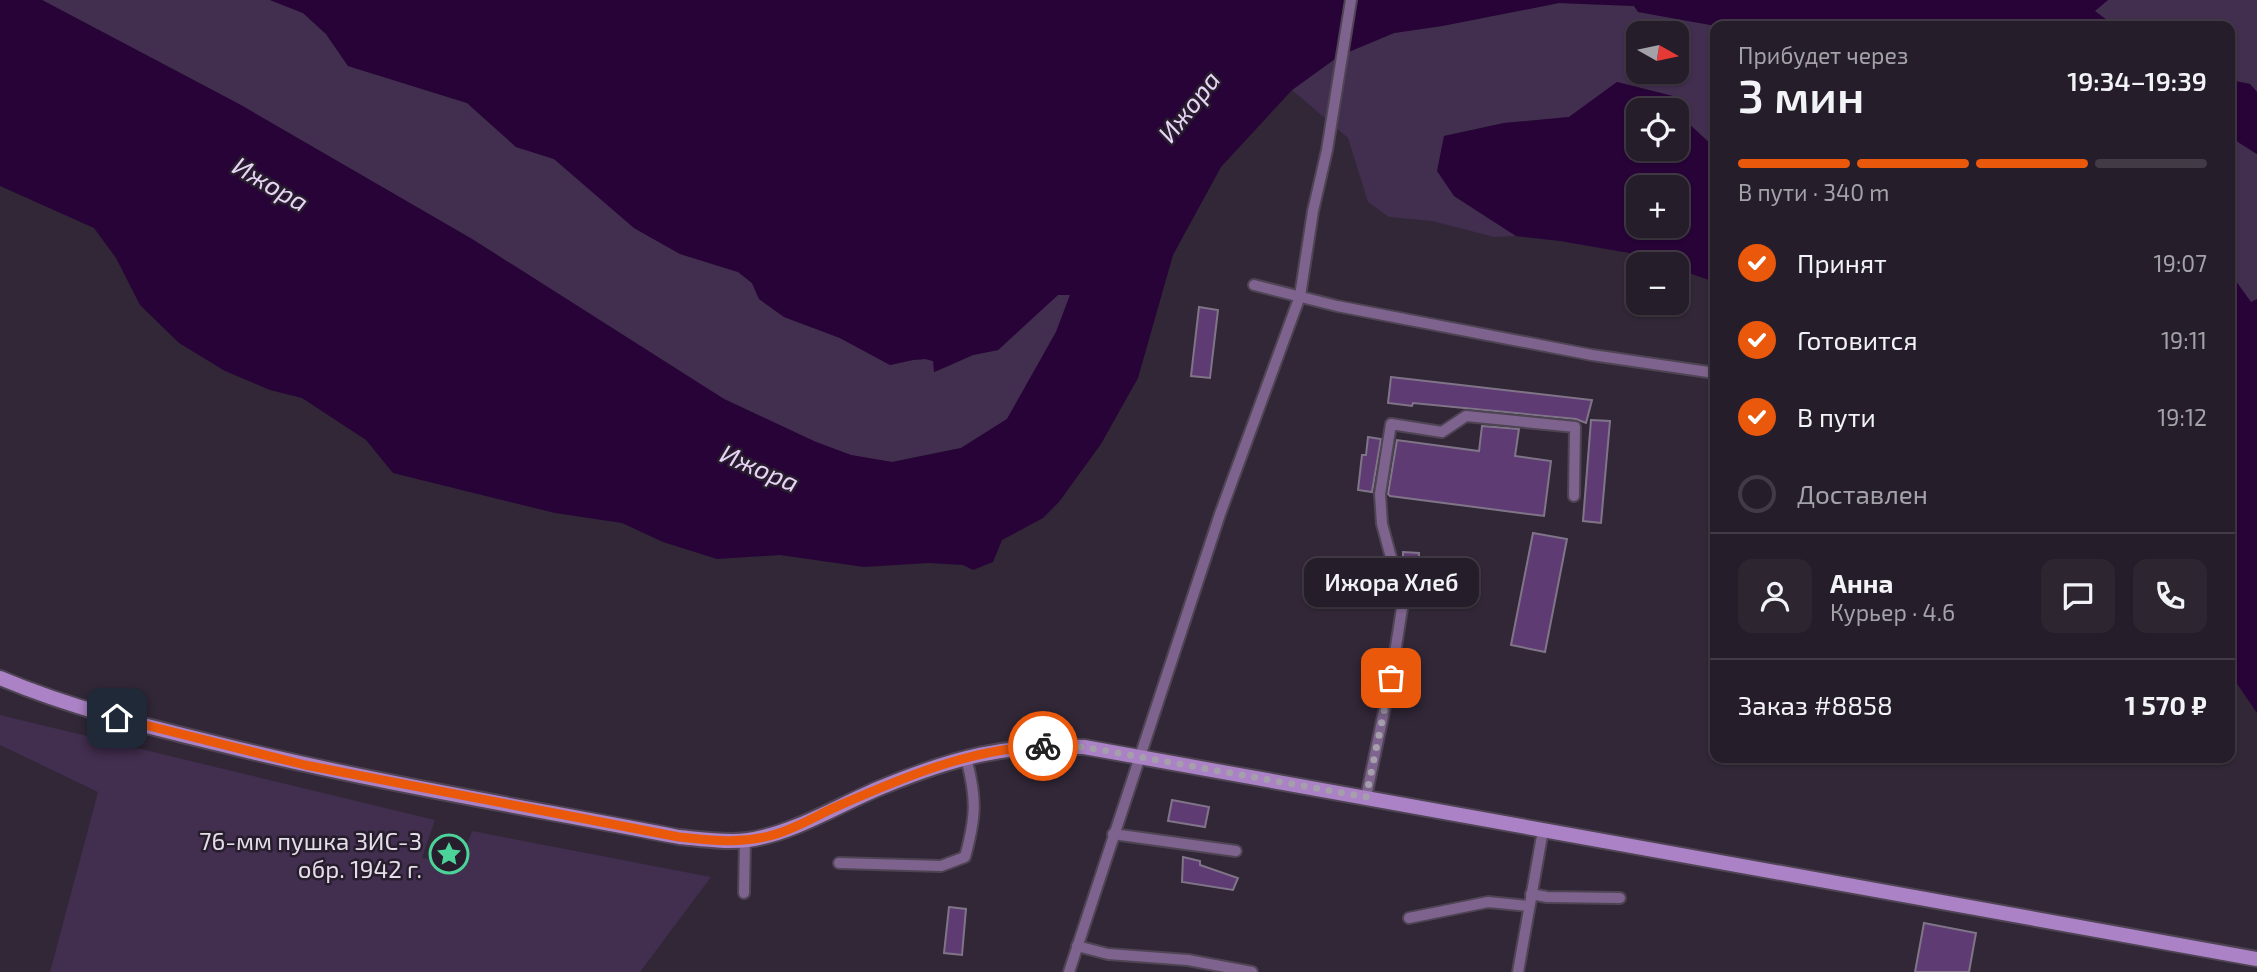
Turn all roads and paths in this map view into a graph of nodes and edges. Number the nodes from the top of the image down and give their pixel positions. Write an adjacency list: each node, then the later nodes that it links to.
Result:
1 (1351, 0): 3 (lane)
2 (1254, 285): 3 (lane)
3 (1300, 296): 4 (lane); 7 (lane)
4 (1710, 372)
5 (1574, 496): 9 (lane)
6 (0, 678): 12 (main road)
7 (1139, 756): 8 (main road); 9 (main road); 11 (lane)
8 (966, 758): 12 (main road); 14 (lane)
9 (1366, 797): 10 (main road)
10 (1543, 830): 17 (lane); 20 (main road)
11 (1113, 834): 13 (lane); 19 (lane)
12 (745, 841): 15 (lane)
13 (1236, 851)
14 (839, 863)
15 (744, 893)
16 (1620, 898): 17 (lane)
17 (1530, 900): 18 (lane); 23 (lane)
18 (1409, 918)
19 (1077, 946): 21 (lane); 22 (lane)
20 (2257, 959)
21 (1069, 972)
22 (1252, 972)
23 (1518, 972)

